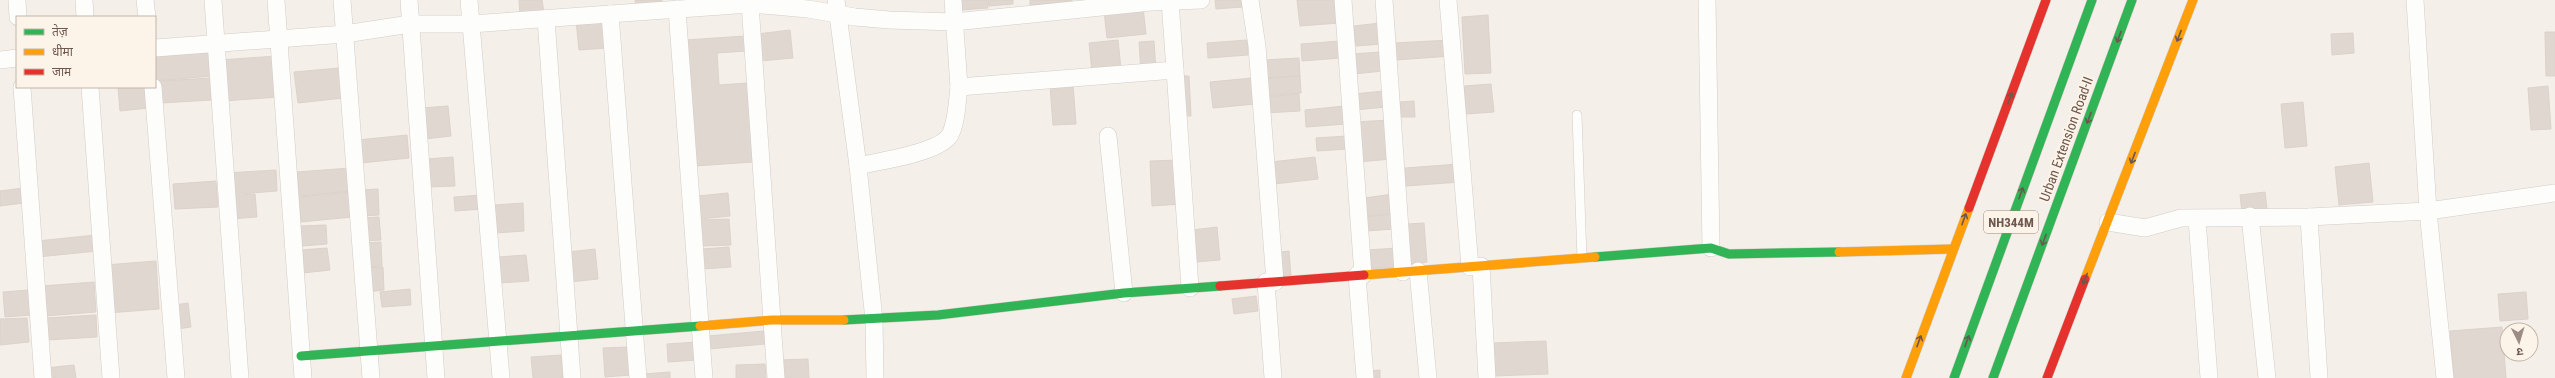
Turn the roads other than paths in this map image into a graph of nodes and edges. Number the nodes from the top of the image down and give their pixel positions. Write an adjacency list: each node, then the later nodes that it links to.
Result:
1 (17, 0): 27 (street)
2 (84, 0): 28 (street)
3 (145, 0): 29 (street)
4 (213, 0): 36 (street)
5 (276, 0): 35 (street)
6 (342, 0): 34 (street)
7 (408, 0): 32 (street)
8 (469, 0): 33 (street)
9 (953, 0): 31 (street)
10 (1201, 0): 21 (street)
11 (1251, 0): 60 (street)
12 (1343, 0): 59 (street)
13 (1384, 0): 58 (street)
14 (1448, 0): 57 (street)
15 (1706, 0): 54 (street)
16 (2046, 0): 55 (main road, one-way to 16)
17 (2092, 0): 90 (main road, Urban Extension Road-II / NH344M, one-way to 17)
18 (2132, 0): 91 (main road, Urban Extension Road-II / NH344M, one-way to 91)
19 (2193, 0): 53 (main road, one-way to 53)
20 (2415, 0): 49 (street)
21 (1170, 1): 31 (street); 40 (street)
22 (750, 4): 24 (street); 25 (street); 63 (street)
23 (633, 6): 25 (street); 26 (street)
24 (838, 7): 31 (street); 47 (street)
25 (677, 9): 65 (street)
26 (610, 14): 30 (street); 66 (street)
27 (18, 16)
28 (85, 16)
29 (147, 16)
30 (546, 19): 33 (street); 67 (street)
31 (954, 22): 41 (street)
32 (410, 24): 33 (street); 34 (street); 69 (street)
33 (472, 24): 68 (street)
34 (345, 34): 35 (street); 70 (street)
35 (279, 39): 36 (street); 71 (street)
36 (216, 44): 37 (street); 75 (street)
37 (156, 48)
38 (16, 58): 39 (street)
39 (0, 60)
40 (1174, 70): 41 (street); 61 (street)
41 (959, 87): 47 (street)
42 (22, 88): 72 (street)
43 (90, 88): 73 (street)
44 (153, 88): 74 (street)
45 (1577, 115): 56 (lane)
46 (1108, 136): 62 (street)
47 (858, 166): 64 (street)
48 (2555, 193): 49 (street)
49 (2428, 211): 51 (street); 96 (street)
50 (2250, 216): 51 (street); 52 (street); 94 (street)
51 (2309, 217): 95 (street)
52 (2197, 219): 53 (street); 93 (street)
53 (2108, 222): 92 (main road, one-way to 92)
54 (1711, 248): 55 (main road); 56 (main road)
55 (1953, 249): 89 (main road, one-way to 55)
56 (1582, 258): 57 (main road)
57 (1476, 266): 58 (main road); 88 (street)
58 (1411, 271): 59 (main road); 87 (street)
59 (1360, 275): 60 (main road); 86 (street)
60 (1270, 282): 61 (main road); 85 (street)
61 (1190, 288): 62 (main road)
62 (1124, 293): 64 (main road)
63 (772, 320): 64 (main road); 65 (main road); 83 (street)
64 (874, 320): 84 (street)
65 (700, 325): 66 (main road); 82 (street)
66 (634, 330): 67 (main road); 81 (street)
67 (569, 335): 68 (main road); 80 (street)
68 (498, 341): 69 (main road); 79 (street)
69 (434, 346): 70 (main road); 78 (street)
70 (370, 350): 71 (main road); 77 (street)
71 (301, 356): 76 (street)
72 (43, 378)
73 (111, 378)
74 (176, 378)
75 (240, 378)
76 (303, 378)
77 (371, 378)
78 (436, 378)
79 (501, 378)
80 (572, 378)
81 (638, 378)
82 (704, 378)
83 (776, 378)
84 (875, 378)
85 (1273, 378)
86 (1365, 378)
87 (1428, 378)
88 (1488, 378)
89 (1906, 378)
90 (1954, 378)
91 (1993, 378)
92 (2047, 378)
93 (2209, 378)
94 (2267, 378)
95 (2319, 378)
96 (2445, 378)

